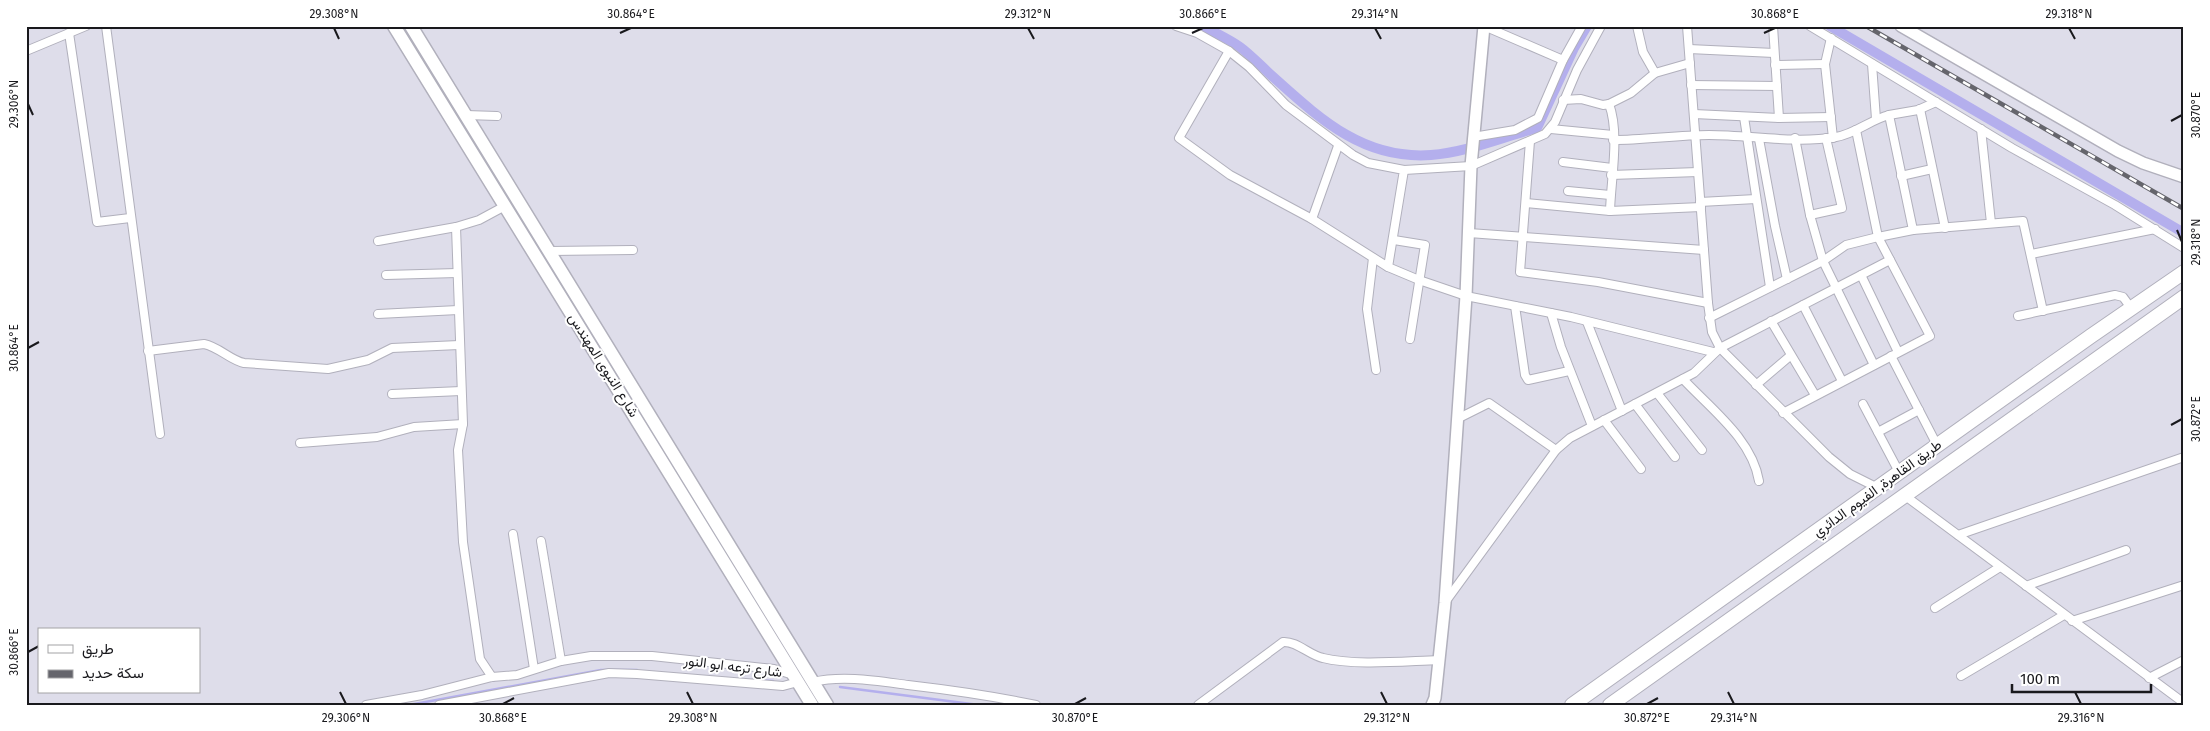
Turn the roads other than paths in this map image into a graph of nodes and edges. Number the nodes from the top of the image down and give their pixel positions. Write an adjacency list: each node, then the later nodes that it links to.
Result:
1 (86, 26): 14 (street)
2 (106, 26): 68 (street)
3 (394, 26): 65 (main road, شارع النبوى المهندس)
4 (411, 26): 33 (main road, شارع النبوى المهندس)
5 (1176, 26): 18 (street)
6 (1484, 26): 20 (street); 49 (street)
7 (1582, 26): 20 (street)
8 (1601, 26): 28 (street)
9 (1637, 26): 25 (street)
10 (1687, 26): 16 (street)
11 (1773, 26): 19 (street)
12 (1810, 26): 15 (street)
13 (1900, 26): 59 (street)
14 (69, 33): 17 (street); 68 (street)
15 (1831, 38): 22 (street); 23 (street)
16 (1689, 49): 19 (street); 21 (street)
17 (26, 51)
18 (1229, 51): 51 (street); 69 (street)
19 (1774, 53): 24 (street)
20 (1563, 60): 49 (street)
21 (1690, 63): 25 (street); 26 (street)
22 (1825, 64): 24 (street); 37 (street)
23 (1872, 64): 29 (street); 39 (street)
24 (1775, 65): 27 (street)
25 (1655, 73): 30 (street)
26 (1691, 85): 27 (street); 32 (street)
27 (1777, 86): 38 (street)
28 (1563, 100): 30 (street); 40 (street)
29 (1936, 102): 31 (street); 41 (street)
30 (1609, 104): 44 (street)
31 (1920, 109): 34 (street); 54 (street)
32 (1694, 114): 36 (street); 43 (street)
33 (466, 115): 35 (street); 81 (main road, شارع النبوى المهندس)
34 (1889, 115): 39 (street); 58 (street)
35 (497, 116)
36 (1744, 117): 38 (street); 45 (street)
37 (1831, 117): 38 (street); 48 (street)
38 (1779, 118)
39 (1876, 119): 42 (street)
40 (1551, 129): 44 (street); 50 (street)
41 (1981, 129): 70 (street); 73 (street)
42 (1856, 130): 48 (street); 76 (street)
43 (1696, 136): 44 (street); 45 (street); 57 (street)
44 (1613, 138): 56 (street)
45 (1746, 138): 46 (street); 62 (street)
46 (1759, 138): 47 (street); 93 (street)
47 (1794, 138): 48 (street); 67 (street)
48 (1829, 138): 67 (street)
49 (1473, 140): 53 (street)
50 (1530, 141): 53 (street); 63 (street)
51 (1338, 146): 55 (street); 69 (street)
52 (1563, 162): 56 (street)
53 (1471, 163): 55 (street); 75 (street)
54 (1932, 169): 58 (street); 72 (street)
55 (1404, 170): 78 (street)
56 (1612, 171): 57 (street); 61 (street)
57 (1698, 172): 64 (street)
58 (1902, 176): 74 (street)
59 (2184, 177)
60 (1568, 191): 61 (street)
61 (1610, 195): 66 (street)
62 (1756, 198): 64 (street); 95 (street)
63 (1526, 203): 66 (street); 77 (street)
64 (1701, 205): 66 (street); 83 (street)
65 (505, 206): 71 (street); 151 (main road, شارع النبوى المهندس)
66 (1610, 211)
67 (1810, 214): 87 (street)
68 (130, 218): 115 (street)
69 (1312, 219): 85 (street)
70 (1991, 223): 72 (street); 84 (street)
71 (456, 227): 79 (street); 90 (street)
72 (1945, 228): 74 (street)
73 (2155, 229): 80 (street); 84 (street)
74 (1913, 230): 76 (street)
75 (1469, 233): 77 (street); 97 (street)
76 (1878, 237): 86 (street); 87 (street)
77 (1523, 238): 83 (street); 99 (street)
78 (1394, 240): 88 (street); 94 (street)
79 (378, 241)
80 (2184, 248)
81 (550, 250): 82 (street); 151 (main road, شارع النبوى المهندس)
82 (634, 250)
83 (1704, 250): 99 (street)
84 (2031, 254): 104 (street)
85 (1372, 258): 88 (street); 120 (street)
86 (1890, 260): 92 (street); 117 (street)
87 (1823, 261): 93 (street); 96 (street)
88 (1388, 267): 94 (street)
89 (2184, 272): 102 (highway, طريق القاهرة, الفيوم الدائري)
90 (457, 273): 91 (street); 103 (street)
91 (386, 275)
92 (1860, 275): 96 (street); 117 (street)
93 (1787, 279): 95 (street)
94 (1418, 280): 97 (street); 112 (street)
95 (1770, 288): 108 (street)
96 (1835, 288): 100 (street); 119 (street)
97 (1466, 296): 101 (street); 134 (street)
98 (2184, 296): 116 (highway, طريق القاهرة, الفيوم الدائري)
99 (1708, 303): 108 (street)
100 (1803, 305): 109 (street); 123 (street)
101 (1515, 306): 105 (street); 121 (street)
102 (2131, 308): 104 (street); 111 (highway, طريق القاهرة, الفيوم الدائري)
103 (458, 310): 106 (street); 113 (street)
104 (2043, 311): 107 (street)
105 (1551, 313): 110 (street); 121 (street)
106 (378, 314)
107 (2018, 316)
108 (1709, 318): 114 (street)
109 (1770, 321): 114 (street); 118 (street)
110 (1587, 322): 114 (street); 132 (street)
111 (2090, 336): 116 (highway); 141 (highway, طريق القاهرة, الفيوم الدائري)
112 (1410, 339)
113 (459, 345): 115 (street); 125 (street)
114 (1717, 350): 122 (street); 124 (street)
115 (148, 351): 139 (street)
116 (2102, 353): 150 (highway, طريق القاهرة, الفيوم الدائري)
117 (1895, 354): 119 (street); 131 (street)
118 (1790, 356): 124 (street); 128 (street)
119 (1874, 365): 123 (street)
120 (1376, 370)
121 (1569, 371): 137 (street)
122 (1683, 379): 126 (street); 148 (street)
123 (1842, 381): 128 (street)
124 (1756, 385): 133 (street)
125 (461, 391): 127 (street); 136 (street)
126 (1657, 393): 129 (street); 143 (street)
127 (392, 394)
128 (1815, 395): 133 (street)
129 (1635, 404): 132 (street); 145 (street)
130 (1863, 404): 138 (street)
131 (1919, 410): 138 (street); 141 (street)
132 (1622, 411): 135 (street)
133 (1783, 412): 149 (street)
134 (1457, 419): 142 (street); 159 (street)
135 (1604, 420): 137 (street); 146 (street)
136 (463, 424): 140 (street); 170 (street)
137 (1592, 426): 142 (street)
138 (1878, 432): 147 (street)
139 (160, 434)
140 (300, 442)
141 (1937, 445): 147 (highway, طريق القاهرة, الفيوم الدائري)
142 (1556, 450): 159 (street)
143 (1702, 450)
144 (2184, 457): 153 (street)
145 (1675, 458)
146 (1641, 469)
147 (1899, 472): 149 (highway, طريق القاهرة, الفيوم الدائري)
148 (1759, 481)
149 (1878, 488): 161 (highway, طريق القاهرة, الفيوم الدائري)
150 (1904, 495): 153 (street); 164 (highway, طريق القاهرة, الفيوم الدائري)
151 (693, 497): 172 (main road, شارع النبوى المهندس); 173 (main road, شارع النبوى المهندس)
152 (512, 534): 168 (street)
153 (1958, 536): 156 (street)
154 (541, 541): 167 (street)
155 (2126, 550): 158 (street)
156 (2000, 567): 158 (street); 160 (street)
157 (2184, 585): 163 (street)
158 (2026, 586): 162 (street)
159 (1445, 603): 165 (street)
160 (1935, 608)
161 (1703, 612): 164 (highway); 182 (highway, طريق القاهرة, الفيوم الدائري)
162 (2064, 615): 163 (street); 169 (street)
163 (2072, 621): 171 (street)
164 (1714, 629): 183 (highway, طريق القاهرة, الفيوم الدائري)
165 (1439, 660): 174 (street); 181 (street)
166 (2184, 660): 171 (street)
167 (561, 661): 168 (street, شارع ترعه ابو النور); 172 (street, شارع ترعه ابو النور)
168 (534, 670): 170 (street, شارع ترعه ابو النور)
169 (1961, 676)
170 (492, 677): 176 (street, شارع ترعه ابو النور)
171 (2149, 678): 175 (street)
172 (798, 682): 173 (main road); 177 (street, شارع ترعه ابو النور); 178 (main road, شارع النبوى المهندس)
173 (813, 682): 179 (main road, شارع النبوى المهندس); 180 (street)
174 (1435, 703)
175 (2184, 703)
176 (366, 705)
177 (439, 705)
178 (812, 705)
179 (827, 705)
180 (1036, 705)
181 (1198, 705)
182 (1572, 705)
183 (1610, 705)

